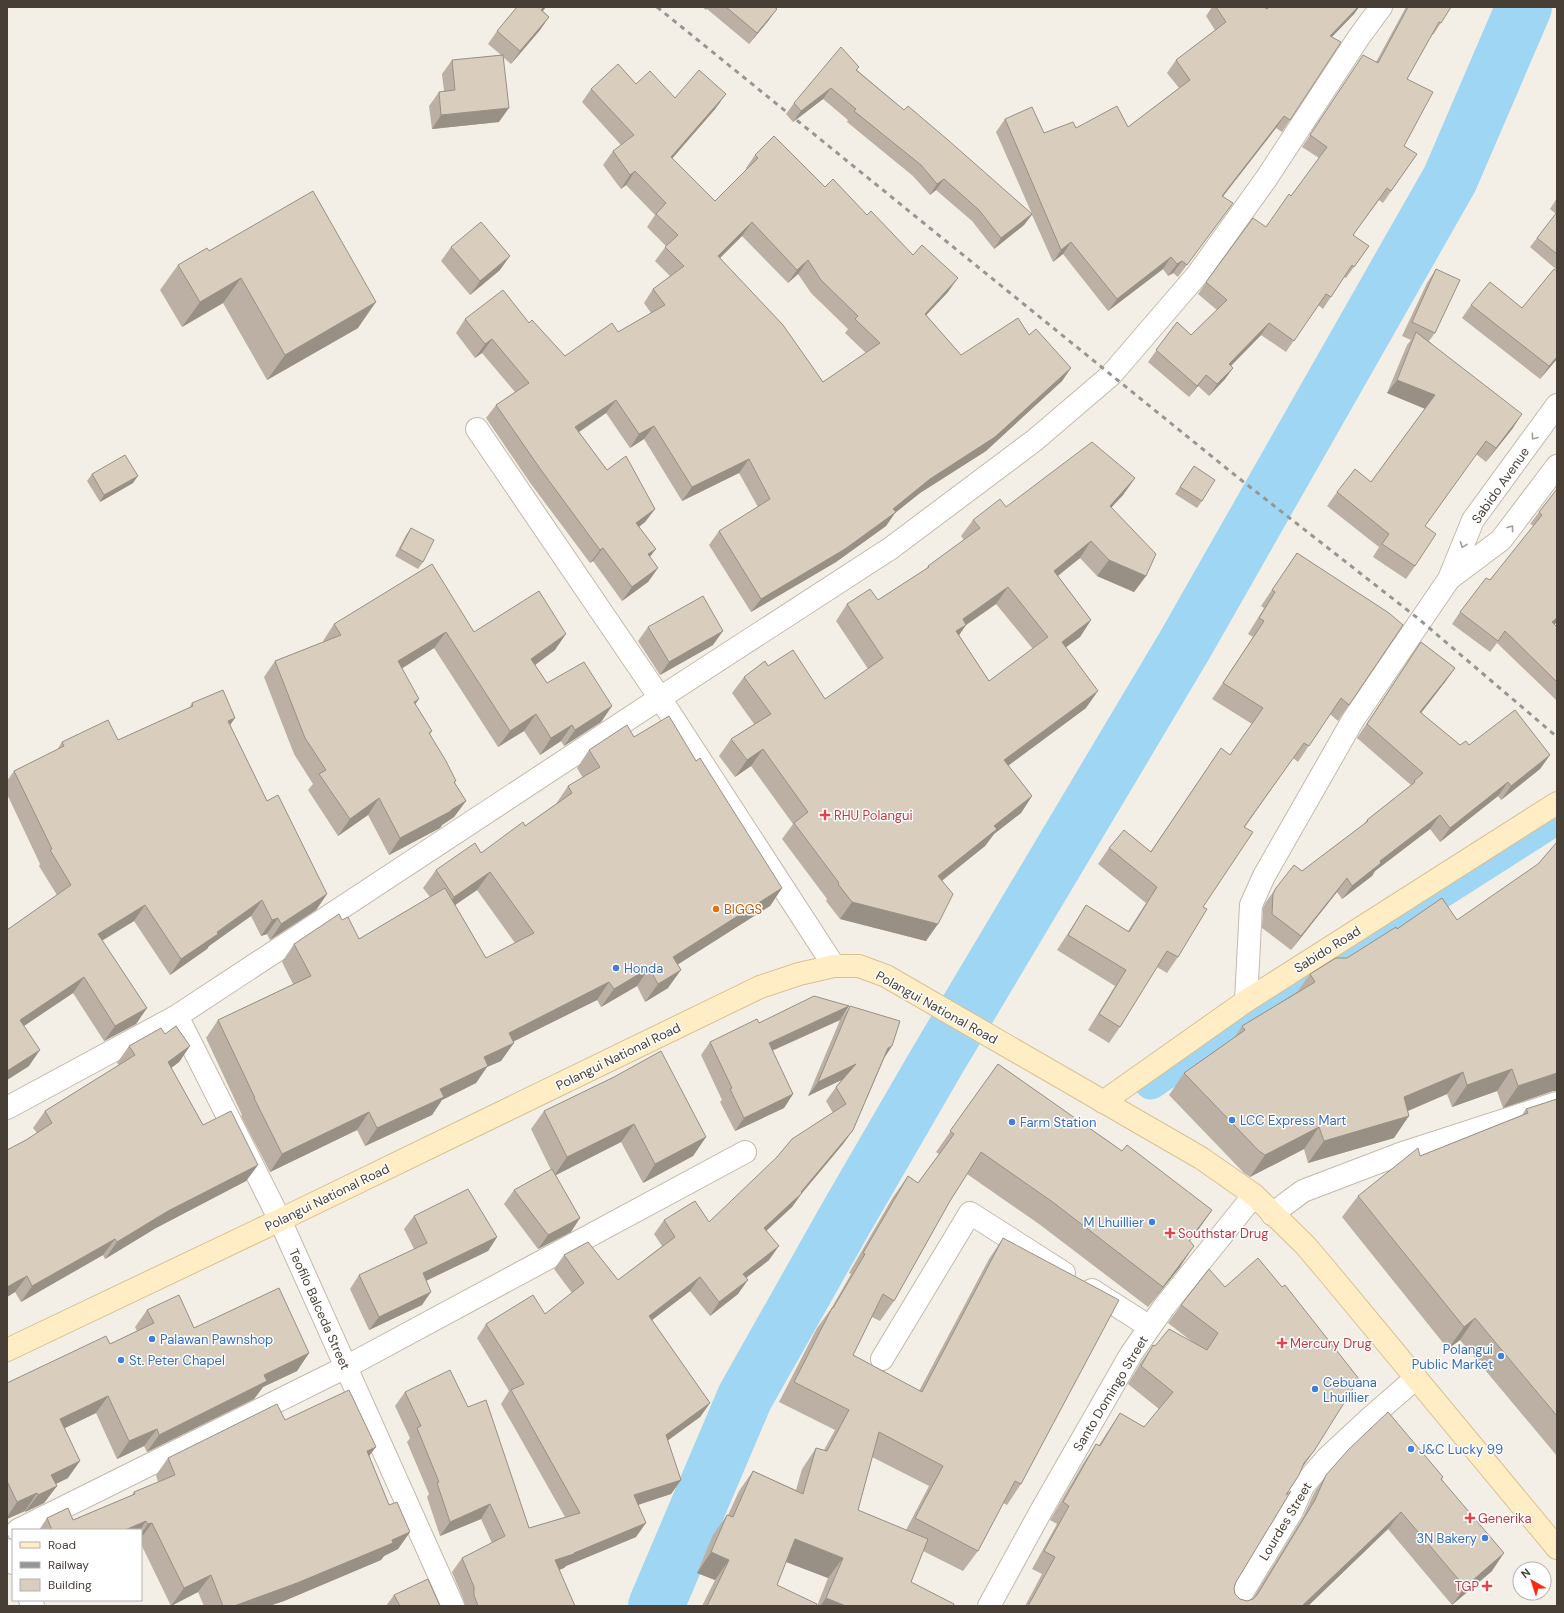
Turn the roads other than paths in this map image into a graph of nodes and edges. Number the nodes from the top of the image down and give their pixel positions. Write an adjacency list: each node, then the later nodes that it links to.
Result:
1 (1381, 7): 6 (street)
2 (1557, 405): 5 (street, Sabido Avenue, one-way to 5)
3 (477, 429): 6 (street)
4 (1557, 466): 5 (street, one-way to 4)
5 (1449, 579): 9 (street)
6 (660, 698): 8 (street); 10 (street)
7 (1557, 803): 9 (main road, Sabido Road)
8 (834, 966): 11 (main road, Polangui National Road); 17 (main road, Polangui National Road)
9 (1246, 1001): 11 (main road, Sabido Road)
10 (177, 1016): 13 (street); 17 (street, Teofilo Balceda Street)
11 (1103, 1102): 15 (main road, Polangui National Road)
12 (1557, 1103): 16 (street)
13 (7, 1108)
14 (745, 1152): 21 (street)
15 (1254, 1195): 16 (main road, Polangui National Road); 18 (street, Santo Domingo Street)
16 (1272, 1214): 22 (main road, Polangui National Road)
17 (280, 1220): 19 (main road, Polangui National Road); 21 (street, Teofilo Balceda Street)
18 (1150, 1327): 20 (street); 28 (street, Santo Domingo Street)
19 (7, 1350)
20 (882, 1359)
21 (346, 1367): 23 (street); 27 (street, Teofilo Balceda Street)
22 (1416, 1378): 24 (main road, Polangui National Road); 29 (street, Lourdes Street)
23 (20, 1529)
24 (1557, 1548)
25 (7, 1550): 26 (street)
26 (12, 1561)
27 (453, 1606)
28 (989, 1606)
29 (1234, 1606)

